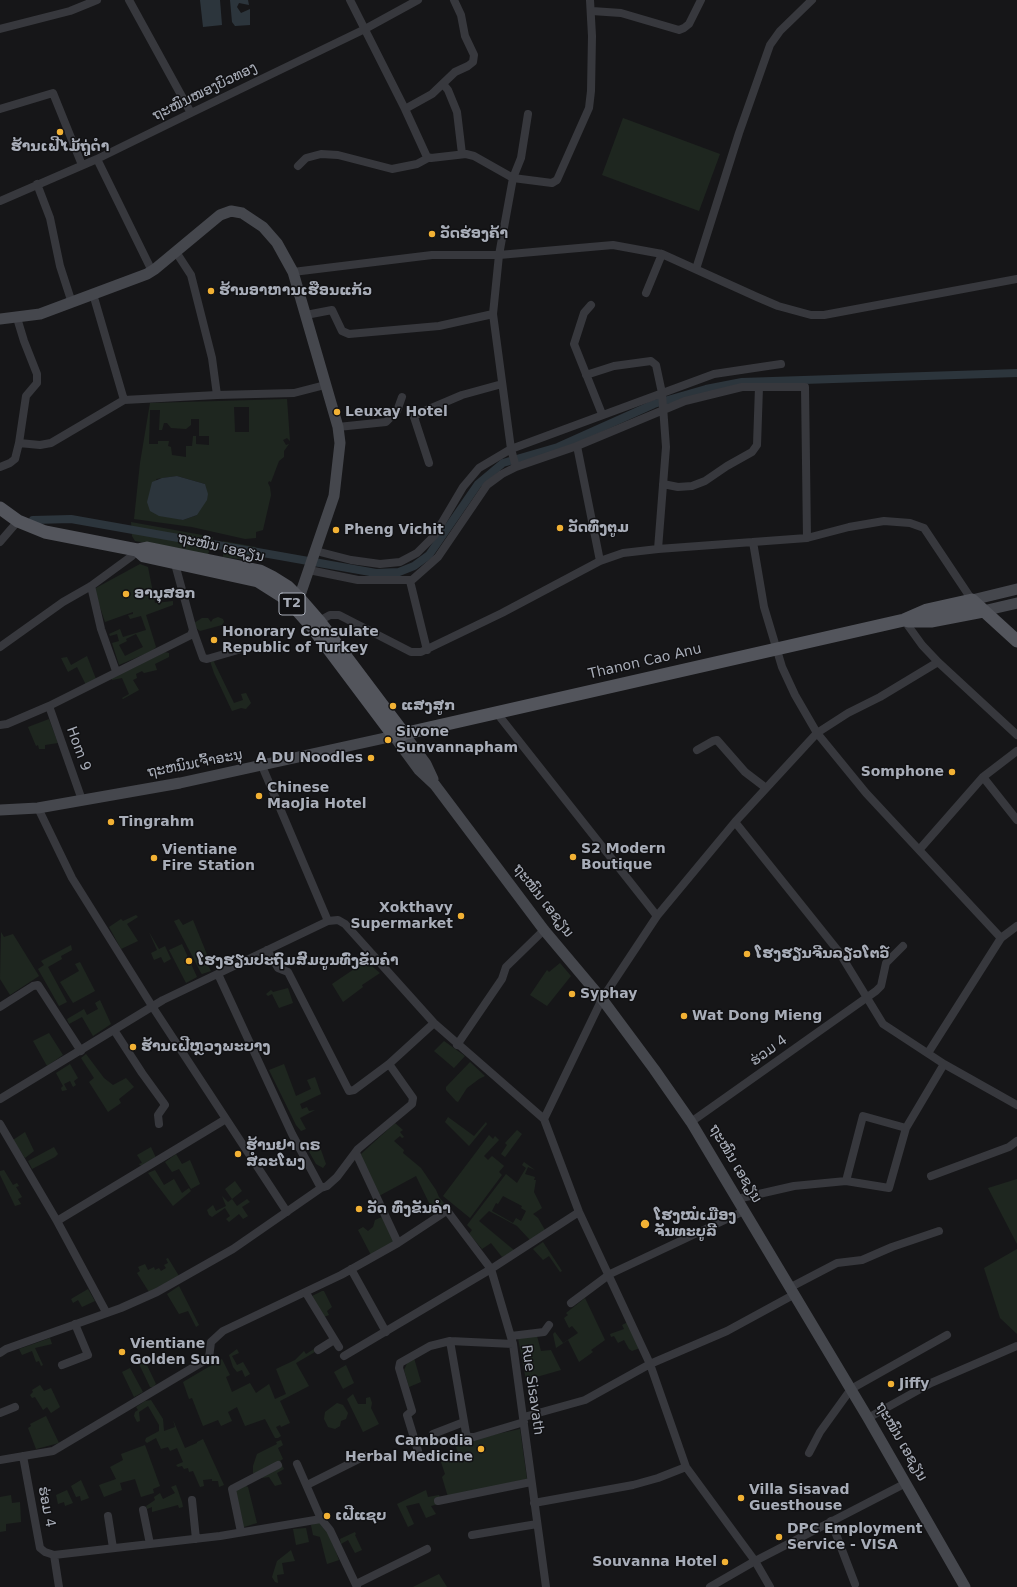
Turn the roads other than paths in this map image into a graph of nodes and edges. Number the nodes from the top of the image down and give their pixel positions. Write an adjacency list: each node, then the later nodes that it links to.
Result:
1 (97, 0): 10 (street)
2 (129, 0): 15 (street)
3 (350, 0): 11 (street)
4 (418, 0): 11 (street, ຖະໜົນໜອງບົວທອງ)
5 (454, 0): 12 (street)
6 (590, 0): 9 (street)
7 (701, 0): 9 (street)
8 (812, 0): 28 (street)
9 (592, 11): 22 (street)
10 (0, 29)
11 (365, 29): 14 (street); 15 (street, ຖະໜົນໜອງບົວທອງ)
12 (443, 84): 14 (street); 17 (street)
13 (0, 109): 20 (street)
14 (405, 109): 18 (street)
15 (191, 113): 19 (street, ຖະໜົນໜອງບົວທອງ)
16 (528, 114): 22 (street)
17 (462, 154): 18 (street); 22 (street)
18 (428, 158): 21 (street)
19 (97, 159): 20 (street, ຖະໜົນໜອງບົວທອງ); 29 (street)
20 (82, 165): 23 (street, ຖະໜົນໜອງບົວທອງ)
21 (298, 166)
22 (513, 178): 27 (street)
23 (36, 184): 24 (street, ຖະໜົນໜອງບົວທອງ); 34 (street)
24 (0, 201)
25 (176, 252): 29 (street); 30 (street); 45 (street)
26 (662, 254): 27 (street); 28 (street); 32 (street)
27 (499, 255): 30 (street); 36 (street)
28 (696, 269): 31 (street)
29 (152, 271): 33 (street)
30 (293, 272): 37 (street)
31 (1017, 279)
32 (646, 293)
33 (93, 294): 34 (street); 48 (street)
34 (72, 303): 38 (street)
35 (591, 305): 41 (street)
36 (493, 314): 37 (street); 42 (street)
37 (306, 315): 43 (street)
38 (17, 318): 39 (street); 52 (street)
39 (0, 319)
40 (781, 364): 46 (street)
41 (586, 375): 46 (street); 50 (street)
42 (502, 384): 54 (street); 55 (street)
43 (326, 385): 45 (street); 51 (street)
44 (759, 387): 49 (street); 58 (street); 61 (street)
45 (217, 395): 48 (street)
46 (662, 395): 49 (street); 50 (street)
47 (402, 397): 51 (street)
48 (124, 400): 52 (street)
49 (663, 408): 53 (street); 58 (street)
50 (602, 414): 54 (street)
51 (338, 427): 66 (street)
52 (19, 443): 56 (street)
53 (577, 446): 57 (street); 67 (street)
54 (511, 449): 57 (street); 66 (street)
55 (429, 463)
56 (0, 467)
57 (516, 467): 70 (street)
58 (663, 484): 64 (street)
59 (0, 508): 60 (main road, ຖະໜົນ ເອຊຽນ / T2)
60 (18, 521): 62 (street); 65 (main road, ຖະໜົນ ເອຊຽນ / T2)
61 (807, 538): 63 (street); 74 (street)
62 (0, 542)
63 (753, 542): 64 (street); 82 (street)
64 (658, 548): 67 (street)
65 (137, 550): 68 (main road, ຖະໜົນ ເອຊຽນ / T2); 71 (street); 73 (main road, ຖະໜົນ ເອຊຽນ / T2)
66 (315, 553): 69 (street)
67 (600, 561): 84 (street)
68 (175, 564): 79 (street); 91 (main road, ຖະໜົນ ເອຊຽນ / T2)
69 (310, 569): 70 (street); 73 (street)
70 (410, 580): 84 (street)
71 (91, 586): 81 (street); 86 (street)
72 (1017, 590): 74 (street, Thanon Cao Anu)
73 (299, 598): 78 (main road, ຖະໜົນ ເອຊຽນ / T2)
74 (972, 600): 76 (main road); 77 (main road, Thanon Cao Anu)
75 (1017, 603): 76 (street, Thanon Cao Anu)
76 (983, 611): 77 (main road, Thanon Cao Anu); 80 (main road)
77 (904, 620): 82 (main road, Thanon Cao Anu); 85 (street)
78 (319, 621): 84 (street); 91 (main road, ຖະໜົນ ເອຊຽນ / T2)
79 (193, 630): 83 (street); 86 (street)
80 (1017, 641)
81 (0, 647)
82 (777, 648): 88 (main road, Thanon Cao Anu); 90 (street)
83 (238, 650)
84 (427, 650)
85 (938, 662): 90 (street); 92 (street)
86 (116, 671): 87 (street)
87 (49, 706): 89 (street); 98 (street, Hom 9)
88 (496, 712): 91 (main road, Thanon Cao Anu); 104 (street)
89 (0, 724)
90 (817, 733): 97 (street); 103 (street)
91 (399, 735): 95 (street, ຖະຫນົນເຈົ້າອະນຸ); 107 (street, ຖະໜົນ ເອຊຽນ / T2)
92 (1017, 735)
93 (697, 750): 97 (street)
94 (1017, 751): 96 (street)
95 (262, 766): 98 (street, ຖະຫນົນເຈົ້າອະນຸ); 105 (street)
96 (983, 776): 101 (street); 103 (street)
97 (766, 788): 102 (street)
98 (82, 800): 99 (street, ຖະຫນົນເຈົ້າອະນຸ)
99 (38, 808): 100 (street, ຖະຫນົນເຈົ້າອະນຸ); 114 (street)
100 (0, 810)
101 (1017, 820)
102 (735, 822): 104 (street); 112 (street)
103 (919, 850): 108 (street)
104 (656, 916): 113 (street)
105 (328, 921): 110 (street); 116 (street)
106 (1017, 926): 108 (street)
107 (544, 930): 113 (street, ຖະໜົນ ເອຊຽນ / T2); 118 (street)
108 (1001, 938): 120 (street)
109 (903, 946): 112 (street, ຮ່ວມ 4)
110 (267, 950): 111 (street); 121 (street)
111 (218, 974): 114 (street); 135 (street)
112 (867, 996): 120 (street); 127 (street, ຮ່ວມ 4)
113 (602, 999): 126 (street); 127 (street, ຖະໜົນ ເອຊຽນ / T2)
114 (152, 1006): 117 (street); 125 (street)
115 (0, 1007): 119 (street)
116 (434, 1023): 118 (street); 121 (street)
117 (114, 1030): 119 (street); 129 (street)
118 (457, 1045): 126 (street)
119 (80, 1051): 123 (street)
120 (928, 1053): 122 (street)
121 (389, 1064): 132 (street)
122 (944, 1064): 124 (street); 130 (street)
123 (0, 1099)
124 (1017, 1105)
125 (226, 1119): 138 (street); 140 (street)
126 (544, 1119): 139 (street)
127 (691, 1122): 136 (street, ຖະໜົນ ເອຊຽນ / T2)
128 (0, 1124): 140 (street)
129 (159, 1124)
130 (906, 1128): 134 (street); 134 (street)
131 (1017, 1141): 133 (street)
132 (356, 1153): 135 (street); 142 (street)
133 (931, 1176)
134 (846, 1181): 136 (street)
135 (321, 1188): 138 (street)
136 (737, 1199): 137 (street, ຖະໜົນ ເອຊຽນ / T2)
137 (744, 1211): 145 (street); 146 (street, ຖະໜົນ ເອຊຽນ / T2)
138 (287, 1212): 149 (street)
139 (580, 1212): 143 (street); 145 (street)
140 (56, 1221): 149 (street)
141 (939, 1231): 146 (street)
142 (398, 1243): 143 (street, Rue Sisavath); 144 (street)
143 (491, 1269): 152 (street); 155 (street, Rue Sisavath)
144 (351, 1270): 147 (street); 152 (street)
145 (610, 1274): 148 (street); 162 (street)
146 (793, 1291): 162 (street); 164 (street, ຖະໜົນ ເອຊຽນ / T2)
147 (306, 1293): 154 (street); 173 (street)
148 (571, 1304)
149 (106, 1312): 150 (street)
150 (75, 1324): 160 (street); 163 (street)
151 (550, 1326): 155 (street)
152 (386, 1332): 161 (street)
153 (947, 1335): 164 (street)
154 (334, 1340): 158 (street); 159 (street)
155 (512, 1340): 156 (street); 168 (street, Rue Sisavath)
156 (450, 1341): 169 (street); 171 (street)
157 (1017, 1346): 167 (street)
158 (339, 1347)
159 (318, 1350)
160 (0, 1353)
161 (344, 1356)
162 (650, 1364): 168 (street); 178 (street)
163 (62, 1366)
164 (851, 1389): 167 (street, ຖະໜົນ ເອຊຽນ / T2); 172 (street)
165 (15, 1407): 166 (street)
166 (0, 1413)
167 (868, 1418): 180 (street, ຖະໜົນ ເອຊຽນ / T2)
168 (524, 1419): 169 (street); 179 (street, Rue Sisavath)
169 (464, 1422): 170 (street)
170 (433, 1434)
171 (418, 1451)
172 (809, 1453)
173 (23, 1456): 175 (street); 196 (street, ຮ່ອມ 4)
174 (365, 1456): 181 (street)
175 (0, 1460)
176 (297, 1464): 181 (street)
177 (278, 1465): 190 (street)
178 (686, 1467): 184 (street); 197 (street)
179 (531, 1482): 183 (street); 184 (street, Rue Sisavath)
180 (906, 1483): 188 (street); 204 (street, ຖະໜົນ ເອຊຽນ / T2)
181 (307, 1485): 187 (street)
182 (192, 1500): 192 (street)
183 (438, 1501)
184 (534, 1503): 189 (street, Rue Sisavath)
185 (143, 1510): 193 (street)
186 (108, 1516): 194 (street)
187 (321, 1519): 190 (street); 199 (street)
188 (832, 1521): 197 (street); 198 (street)
189 (537, 1524): 191 (street); 201 (street, Rue Sisavath)
190 (241, 1532): 192 (street)
191 (472, 1535)
192 (196, 1539): 193 (street)
193 (150, 1544): 194 (street)
194 (113, 1548): 196 (street)
195 (427, 1549): 199 (street)
196 (54, 1556): 200 (street)
197 (755, 1561): 202 (street); 203 (street)
198 (855, 1584)
199 (357, 1586)
200 (59, 1587)
201 (546, 1587)
202 (710, 1587)
203 (770, 1587)
204 (965, 1587)

